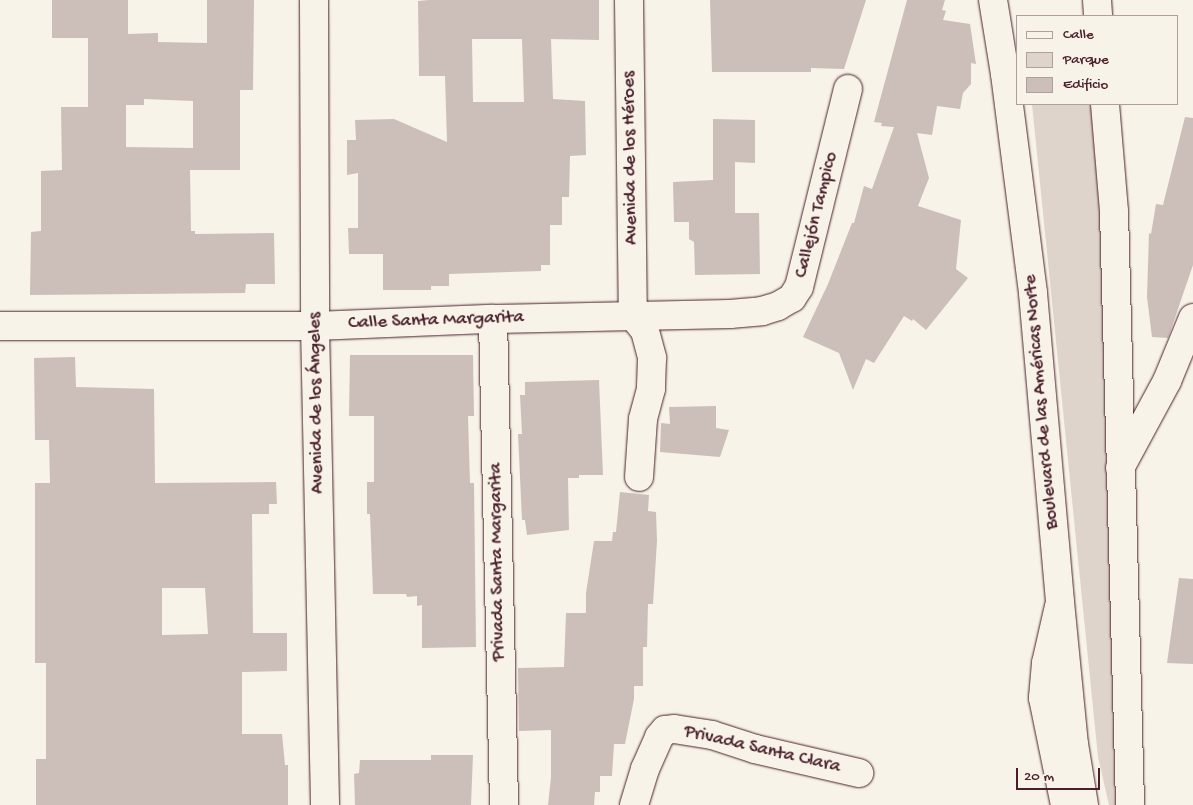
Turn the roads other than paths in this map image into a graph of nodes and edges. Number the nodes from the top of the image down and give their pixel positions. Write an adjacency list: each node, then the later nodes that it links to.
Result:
1 (314, 0): 10 (street, Avenida de los Ángeles)
2 (629, 0): 6 (street, Avenida de los Héroes)
3 (993, 0): 13 (street, Boulevard de las Américas Norte)
4 (848, 89): 6 (street, Callejón Tampico)
5 (1105, 105): 11 (street)
6 (633, 316): 8 (street, Calle Santa Margarita); 12 (street)
7 (1193, 318): 11 (street)
8 (493, 319): 10 (street, Calle Santa Margarita); 16 (street, Privada Santa Margarita)
9 (0, 326): 10 (street, Calle Santa Margarita)
10 (315, 326): 15 (street, Avenida de los Ángeles)
11 (1120, 468): 20 (street)
12 (639, 477)
13 (1060, 602): 18 (street); 19 (street, Boulevard de las Américas Norte)
14 (859, 772): 17 (street, Privada Santa Clara)
15 (325, 805)
16 (504, 805)
17 (634, 805)
18 (1065, 805)
19 (1084, 805)
20 (1130, 805)

